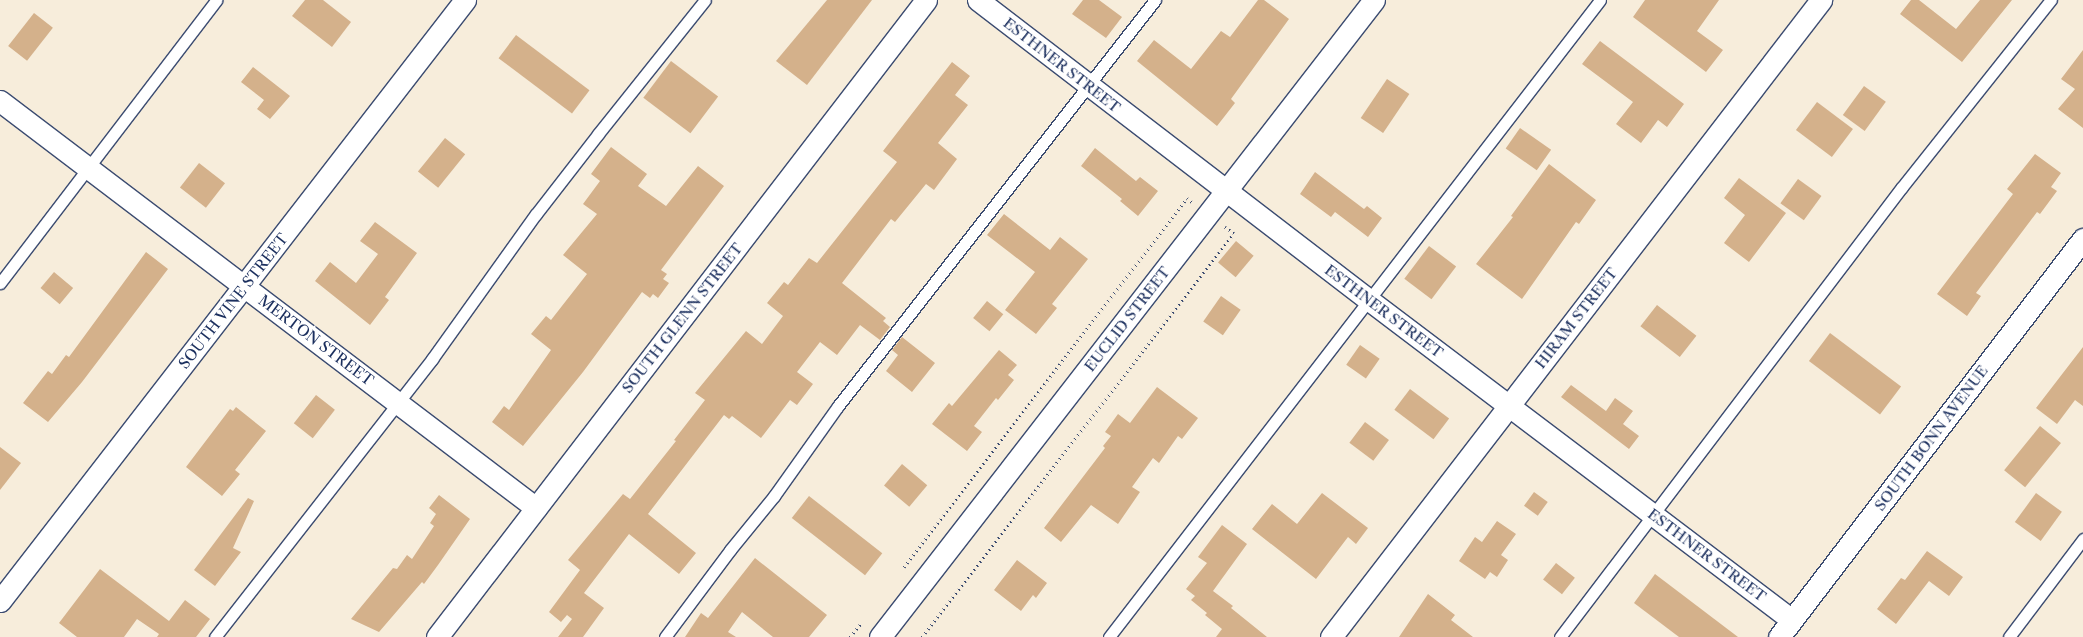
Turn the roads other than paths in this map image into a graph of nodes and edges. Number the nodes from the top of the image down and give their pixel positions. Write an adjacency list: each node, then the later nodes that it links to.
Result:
1 (216, 0): 13 (lane)
2 (465, 0): 17 (street, SOUTH VINE STREET)
3 (705, 0): 19 (lane)
4 (926, 0): 21 (street, SOUTH GLENN STREET)
5 (978, 0): 11 (street, ESTHNER STREET)
6 (1154, 0): 11 (lane)
7 (1374, 0): 14 (street, EUCLID STREET)
8 (1600, 0): 18 (lane)
9 (1821, 0): 20 (street, HIRAM STREET)
10 (2051, 0): 22 (lane)
11 (1089, 86): 14 (street, ESTHNER STREET); 28 (lane)
12 (0, 101): 13 (street, MERTON STREET)
13 (88, 167): 16 (lane); 17 (street, MERTON STREET)
14 (1226, 192): 18 (street, ESTHNER STREET); 29 (street, EUCLID STREET)
15 (2083, 239): 25 (street, SOUTH BONN AVENUE)
16 (0, 283)
17 (245, 285): 19 (street, MERTON STREET); 24 (street, SOUTH VINE STREET)
18 (1369, 300): 20 (street, ESTHNER STREET); 30 (lane)
19 (398, 402): 21 (street, MERTON STREET); 26 (lane)
20 (1508, 405): 22 (street, ESTHNER STREET); 31 (street, HIRAM STREET)
21 (536, 508): 27 (street, SOUTH GLENN STREET)
22 (1653, 514): 25 (street, ESTHNER STREET); 32 (lane)
23 (2083, 539): 34 (lane)
24 (0, 602)
25 (1792, 620): 33 (street, SOUTH BONN AVENUE)
26 (215, 637)
27 (437, 637)
28 (665, 637)
29 (880, 637)
30 (1109, 637)
31 (1330, 637)
32 (1560, 637)
33 (1778, 637)
34 (2009, 637)

